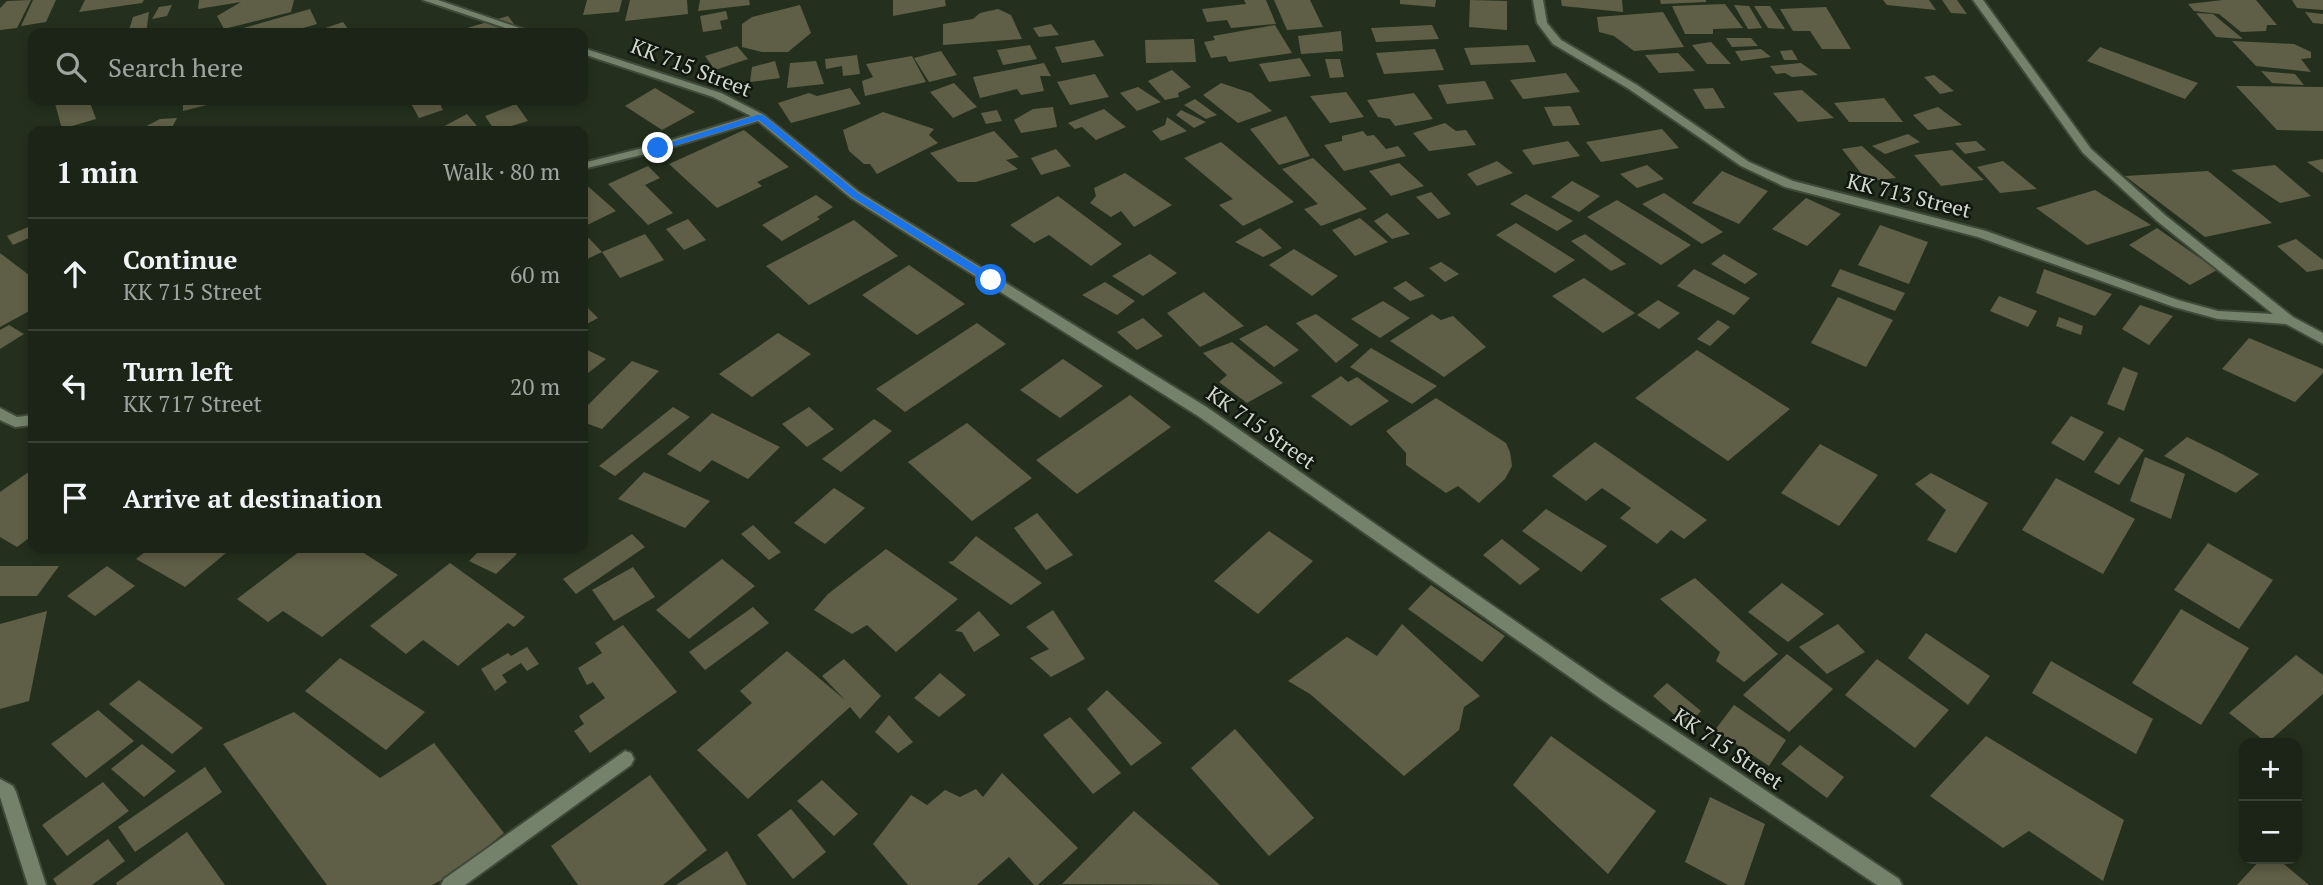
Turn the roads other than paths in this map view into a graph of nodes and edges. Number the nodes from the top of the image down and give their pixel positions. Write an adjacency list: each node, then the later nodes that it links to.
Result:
1 (428, 0): 4 (street)
2 (1538, 0): 8 (street, KK 713 Street)
3 (1978, 0): 8 (street)
4 (514, 28)
5 (588, 53): 6 (street, KK 715 Street)
6 (760, 117): 7 (street); 16 (street, KK 715 Street)
7 (588, 165)
8 (2288, 320): 9 (street, KK 713 Street)
9 (2323, 339)
10 (0, 413): 11 (street)
11 (28, 421)
12 (625, 759): 15 (street)
13 (0, 787): 14 (street)
14 (37, 885)
15 (450, 885)
16 (1893, 885)

